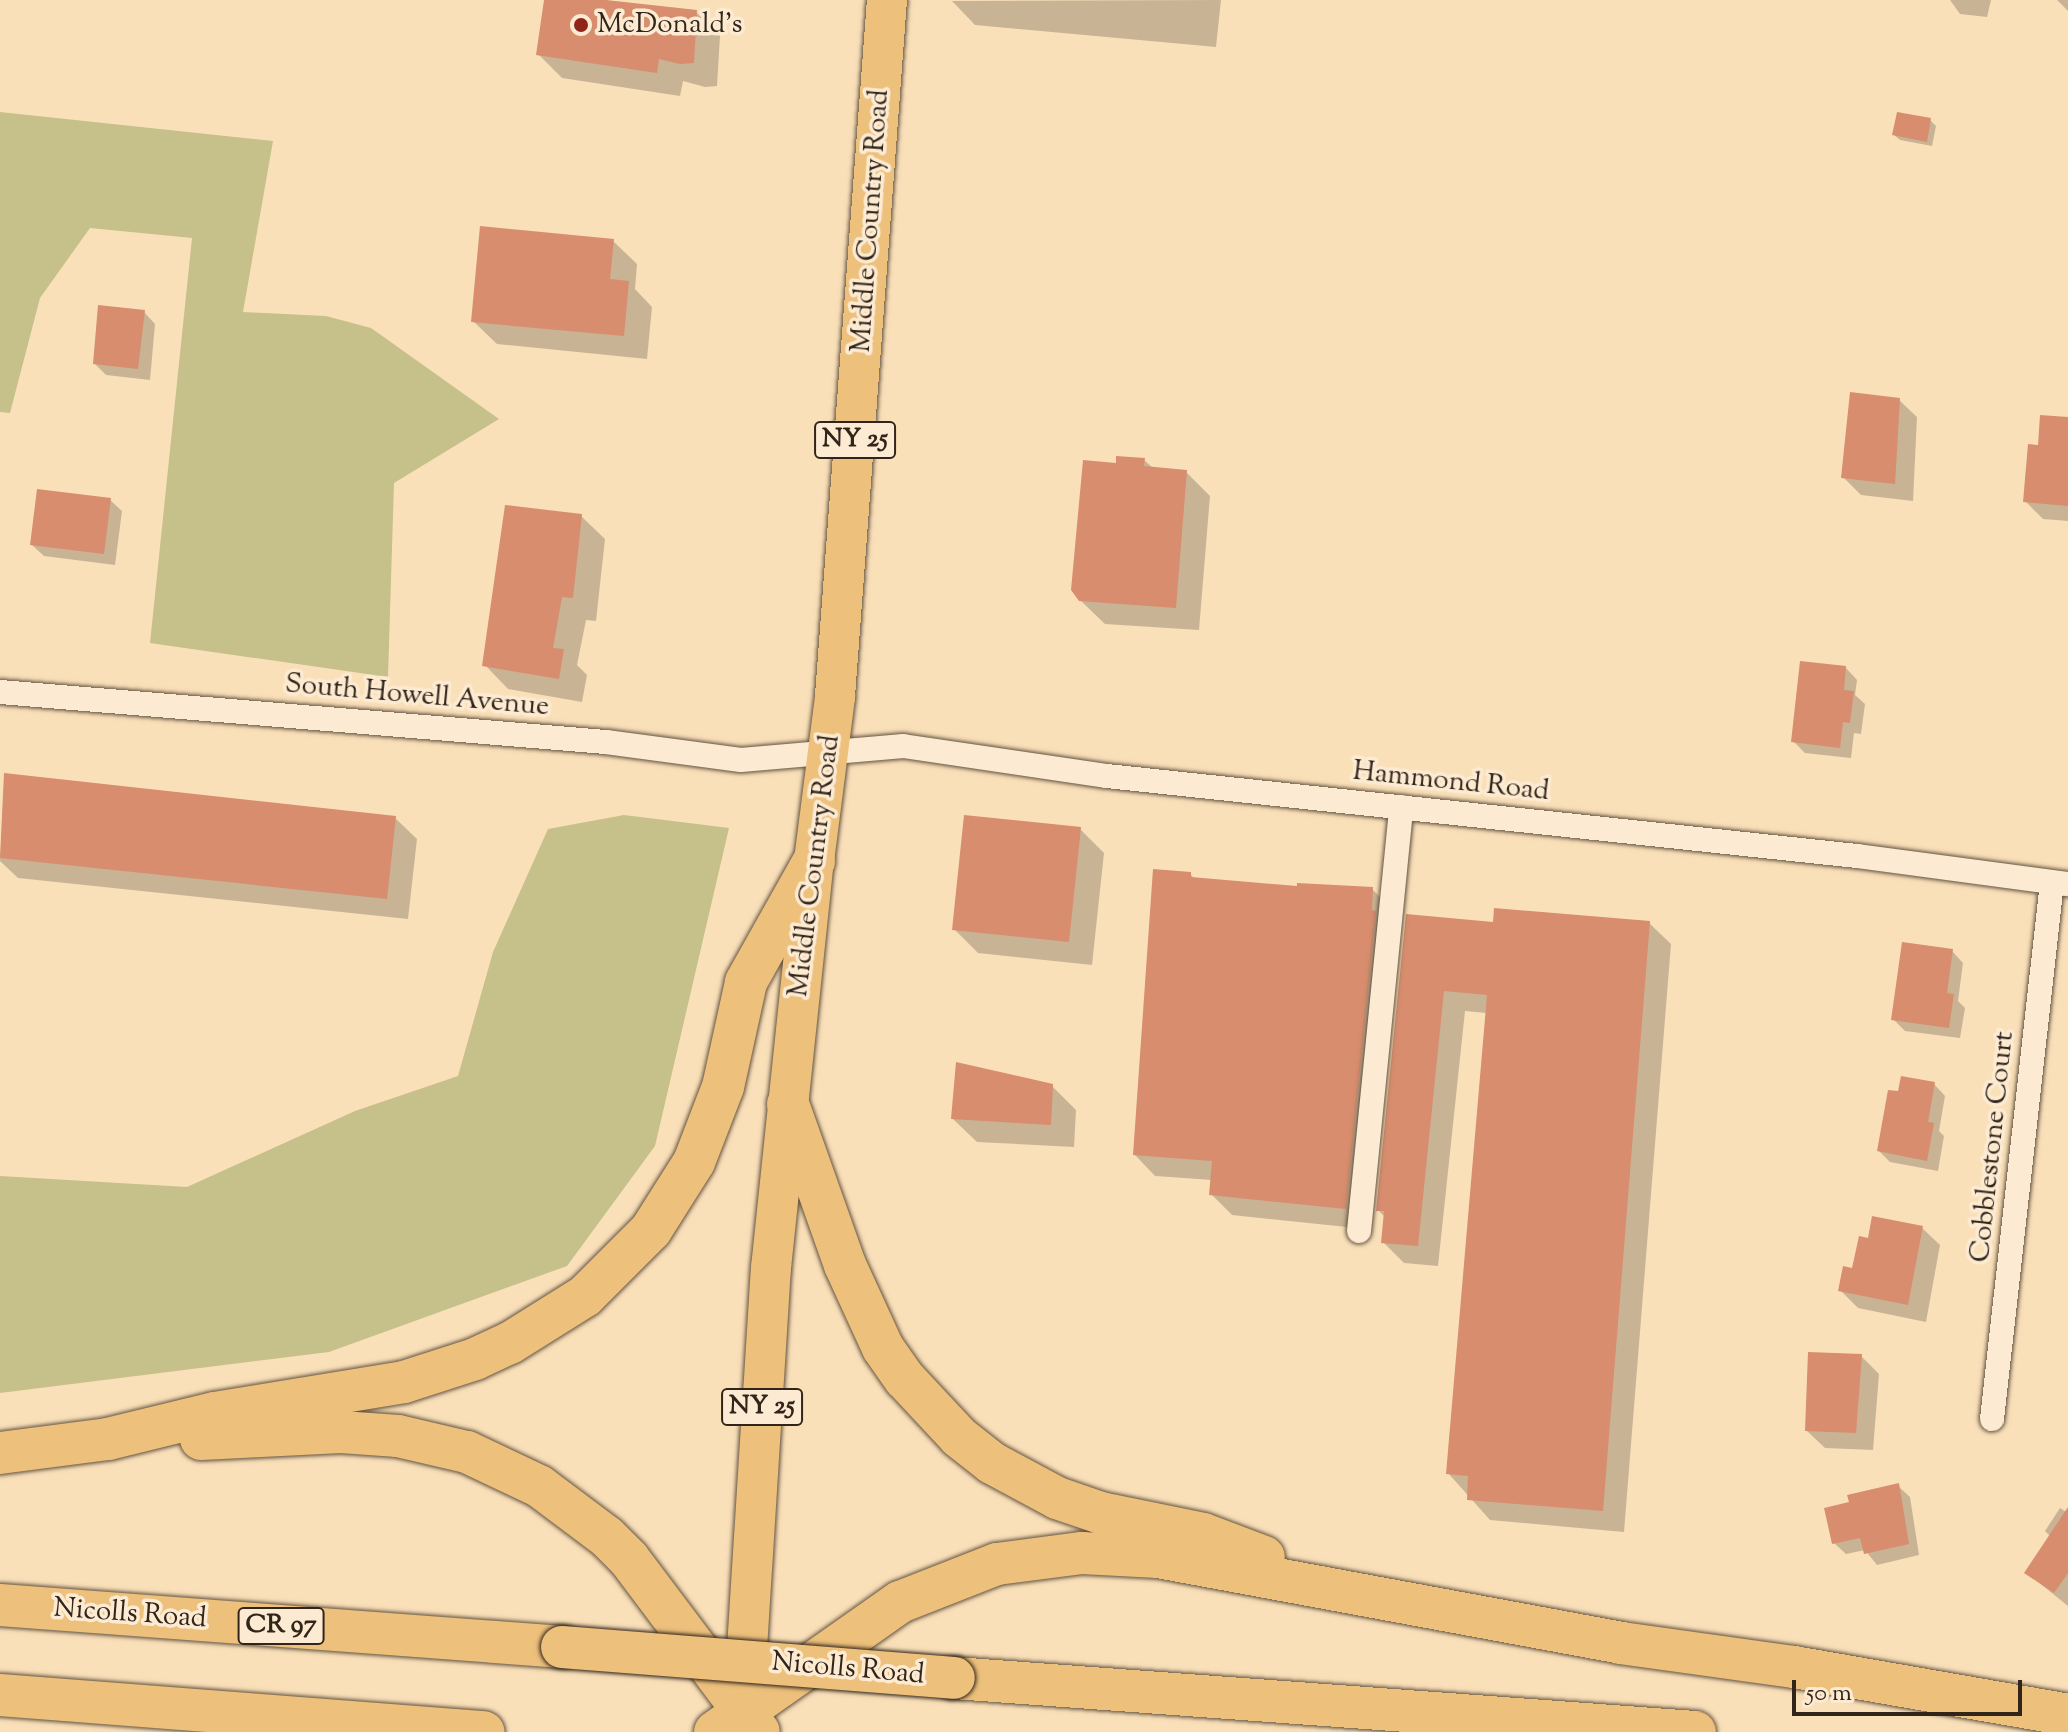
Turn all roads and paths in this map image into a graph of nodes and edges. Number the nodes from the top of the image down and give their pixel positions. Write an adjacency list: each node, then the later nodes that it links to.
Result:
1 (887, 0): 3 (main road, Middle Country Road / NY 25)
2 (0, 692): 3 (street, South Howell Avenue)
3 (828, 755): 4 (street, Hammond Road); 5 (main road, Middle Country Road / NY 25)
4 (1401, 807): 6 (street, Hammond Road); 8 (street)
5 (814, 861): 7 (main road, Middle Country Road / NY 25); 10 (highway)
6 (2060, 883): 9 (street, Cobblestone Court)
7 (788, 1104): 12 (highway); 16 (main road, Middle Country Road / NY 25)
8 (1359, 1231)
9 (1992, 1419)
10 (108, 1439): 11 (highway); 16 (highway)
11 (0, 1453)
12 (1370, 1596): 15 (highway); 16 (highway)
13 (0, 1605): 18 (highway, Nicolls Road / CR 97, bridge)
14 (0, 1695): 17 (highway)
15 (2068, 1715)
16 (740, 1727)
17 (484, 1732)
18 (1695, 1732)

